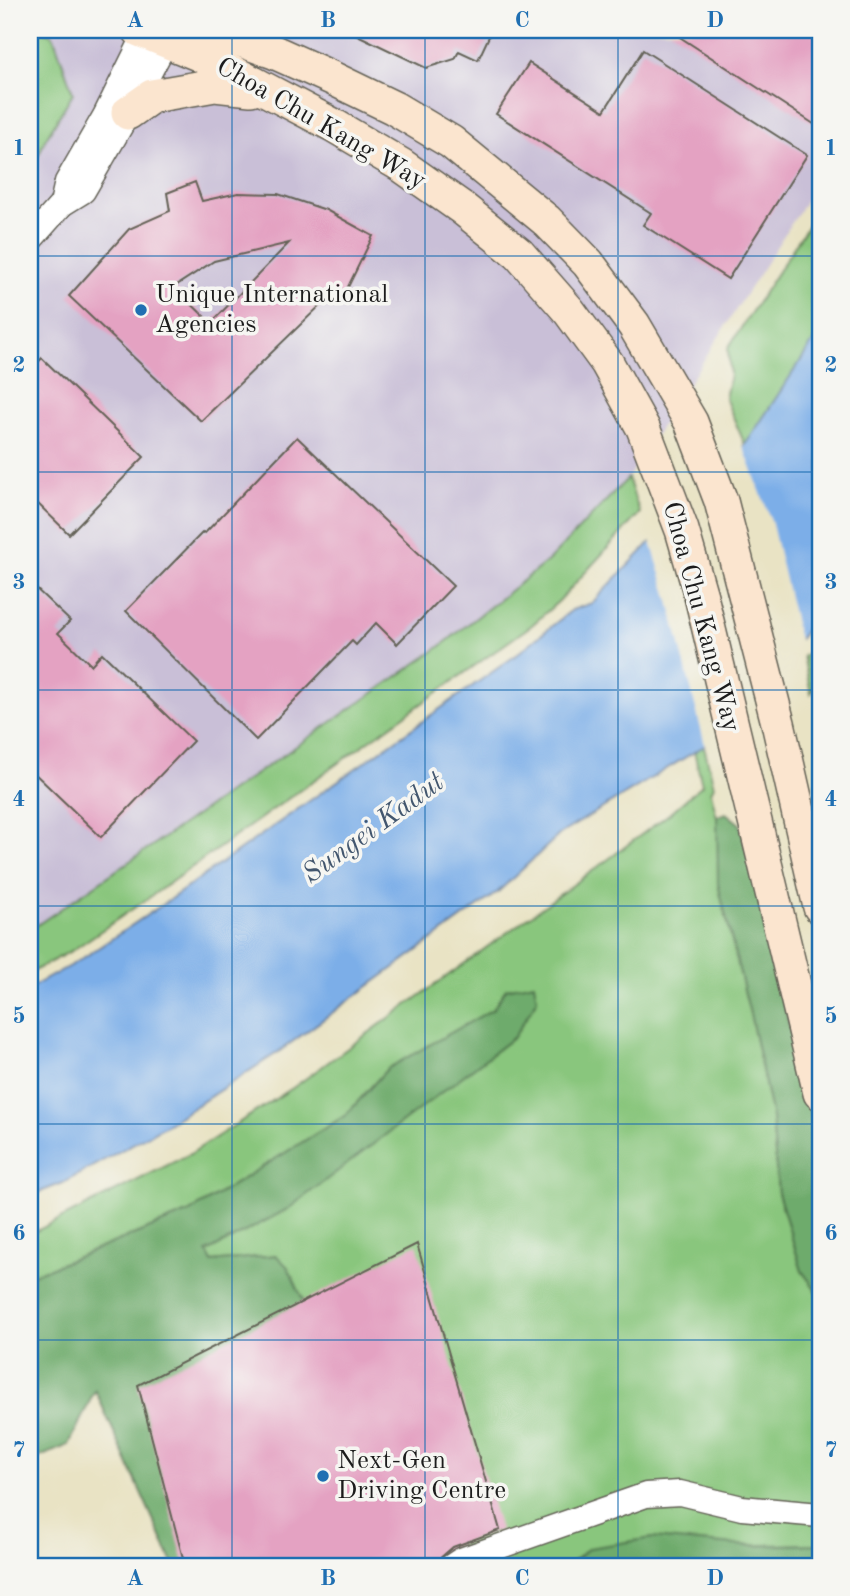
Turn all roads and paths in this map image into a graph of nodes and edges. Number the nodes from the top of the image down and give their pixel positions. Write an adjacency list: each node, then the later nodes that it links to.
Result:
1 (212, 30): 4 (main road, Choa Chu Kang Way)
2 (249, 30): 4 (main road)
3 (150, 34): 5 (main road, Choa Chu Kang Way); 6 (street); 7 (street)
4 (274, 52): 9 (main road, Choa Chu Kang Way)
5 (264, 91): 6 (main road); 10 (main road, Choa Chu Kang Way)
6 (128, 113): 7 (street)
7 (62, 204): 8 (street)
8 (30, 240)
9 (820, 907)
10 (820, 1084)
11 (820, 1515): 12 (street)
12 (452, 1566)

